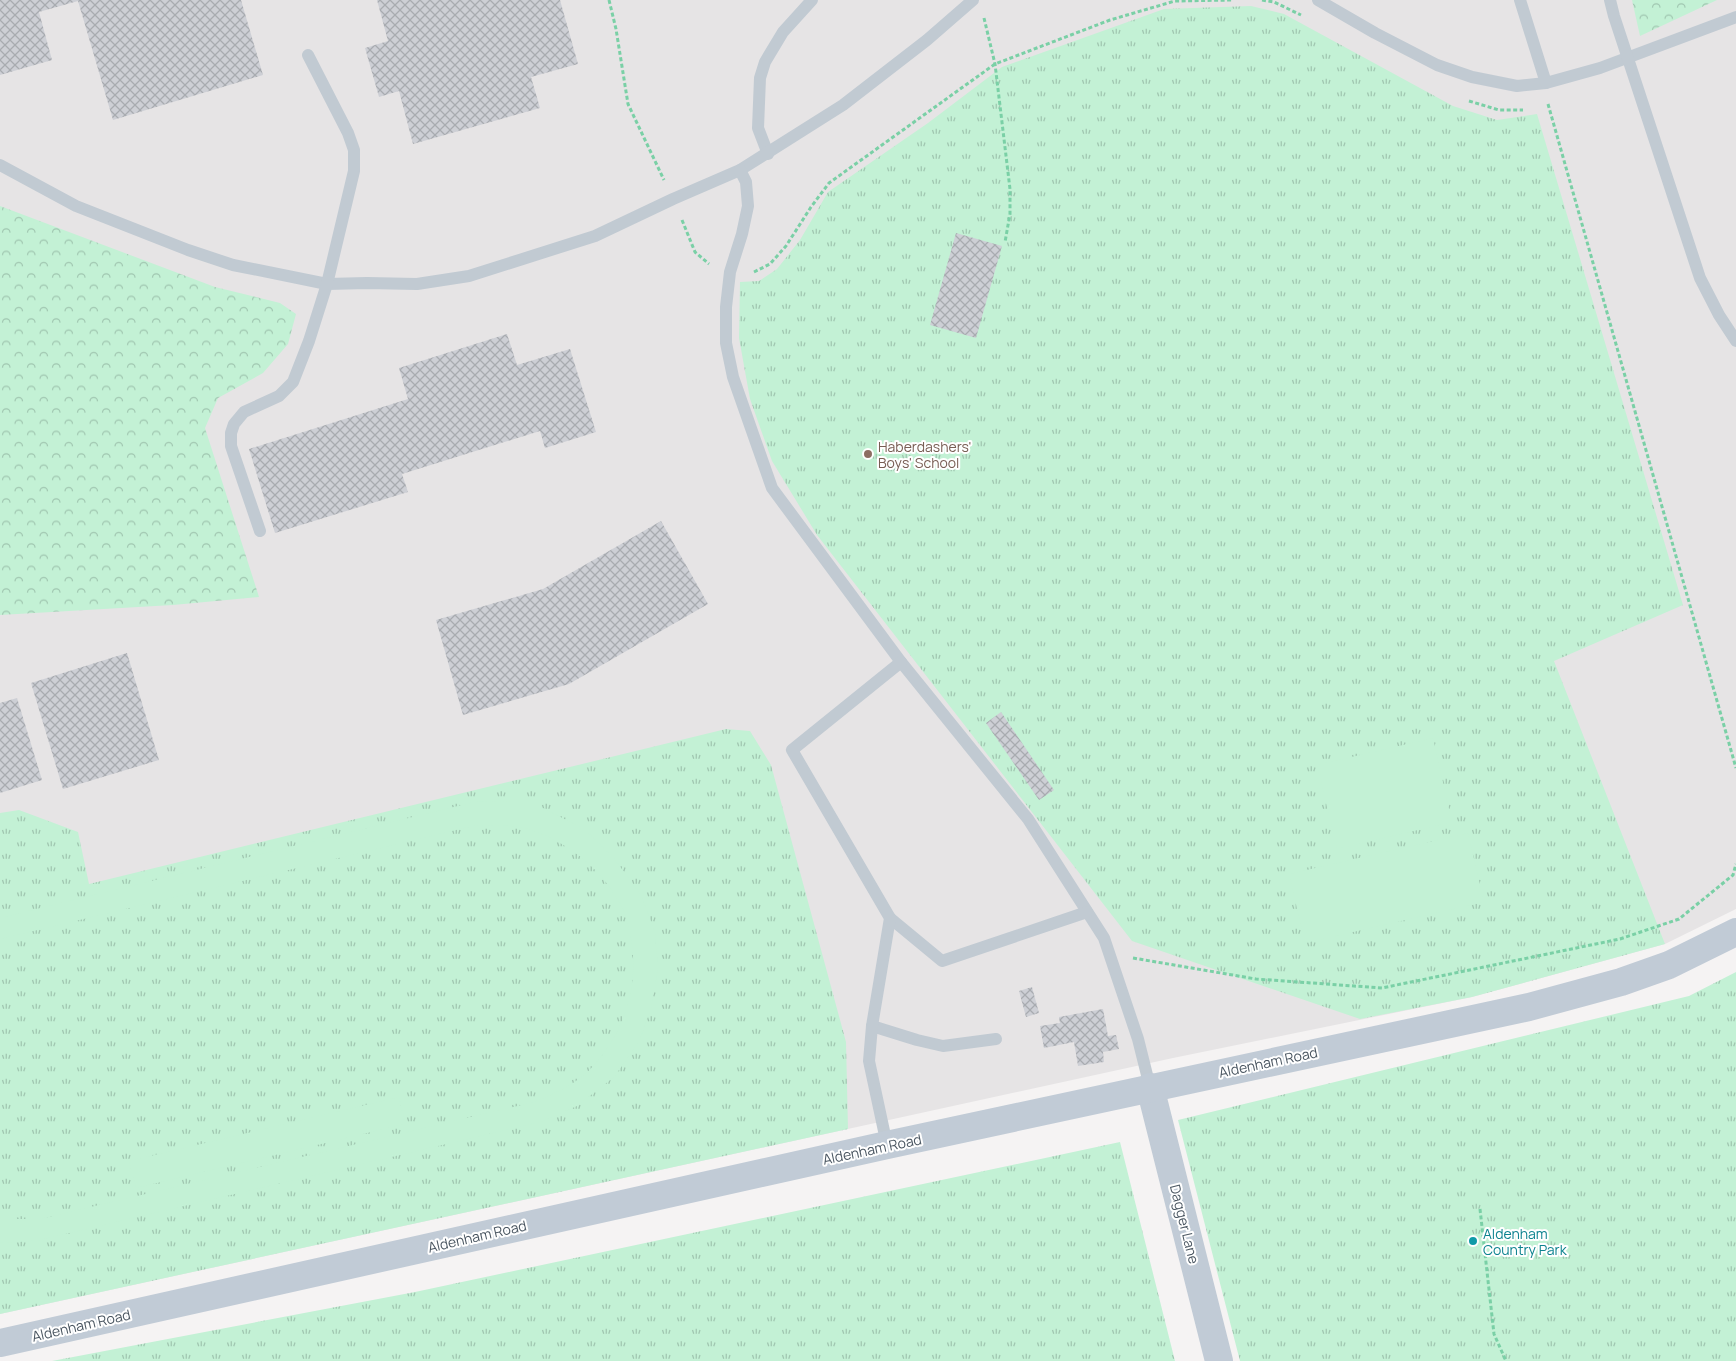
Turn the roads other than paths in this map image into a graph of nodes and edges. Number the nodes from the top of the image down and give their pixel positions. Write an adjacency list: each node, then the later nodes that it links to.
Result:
1 (812, 0): 10 (lane)
2 (973, 0): 10 (lane)
3 (1318, 0): 9 (lane)
4 (1520, 0): 9 (lane)
5 (1610, 0): 8 (lane)
6 (1736, 17): 8 (lane)
7 (308, 55): 13 (lane)
8 (1628, 58): 9 (lane); 14 (lane)
9 (1546, 83)
10 (768, 154): 12 (lane)
11 (0, 165): 13 (lane)
12 (740, 170): 13 (lane); 16 (lane)
13 (327, 284): 15 (lane)
14 (1736, 342)
15 (260, 531)
16 (901, 662): 17 (lane); 18 (lane)
17 (1088, 912): 18 (lane); 22 (lane)
18 (890, 918): 20 (lane)
19 (1736, 932): 22 (street, Aldenham Road)
20 (872, 1026): 21 (lane); 23 (lane)
21 (996, 1039)
22 (1150, 1088): 23 (street, Aldenham Road); 25 (street, Dagger Lane)
23 (887, 1145): 24 (street, Aldenham Road)
24 (0, 1343)
25 (1219, 1361)

